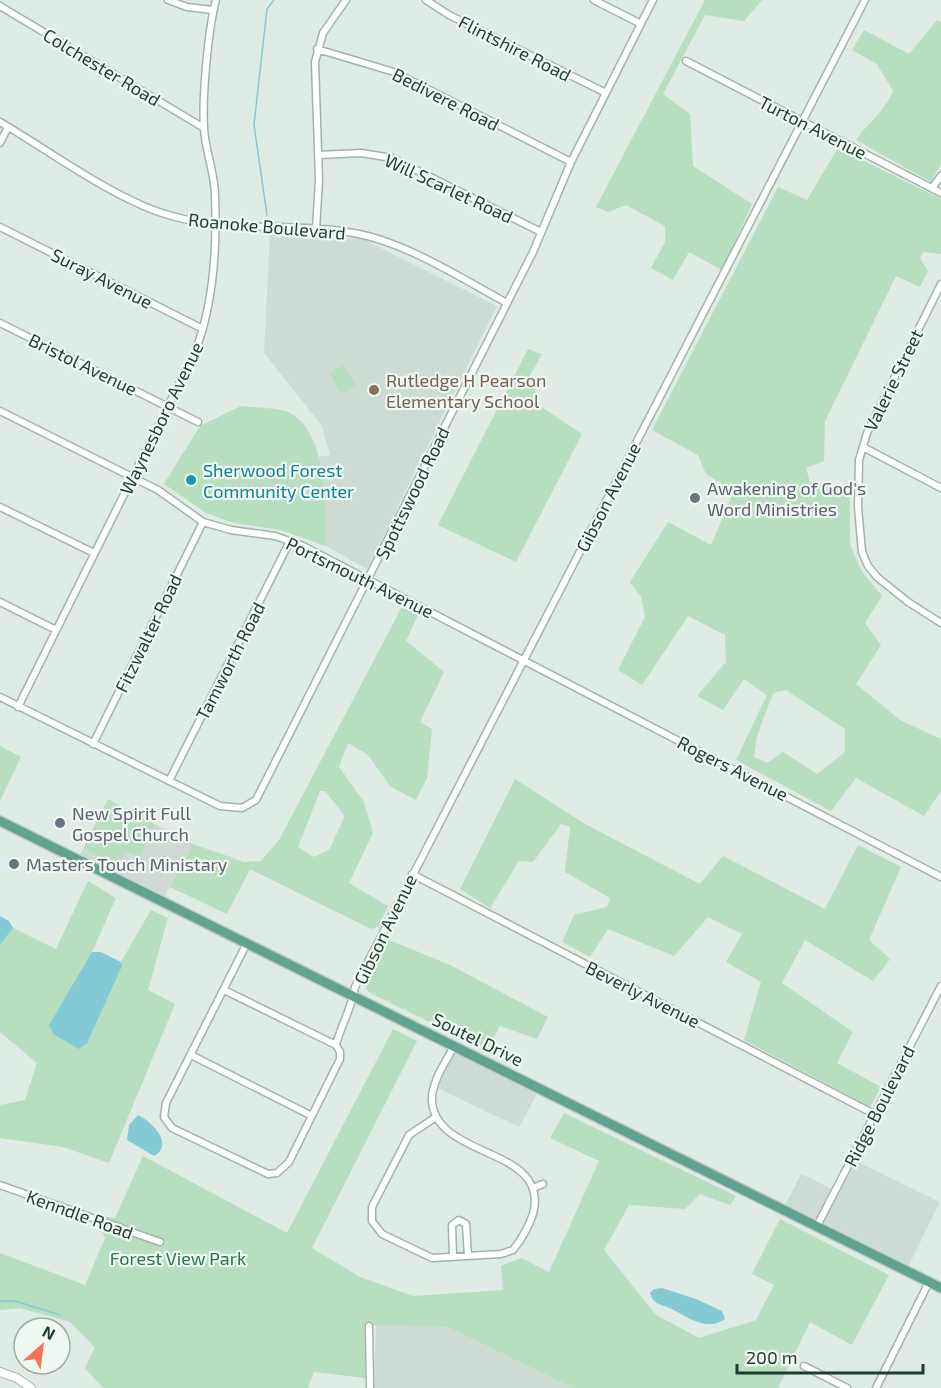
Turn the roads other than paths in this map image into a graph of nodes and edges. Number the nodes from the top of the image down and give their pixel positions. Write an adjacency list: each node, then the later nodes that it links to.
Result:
1 (168, 0): 9 (street)
2 (216, 0): 9 (street, Waynesboro Avenue)
3 (346, 0): 11 (street)
4 (426, 0): 13 (street, Flintshire Road)
5 (594, 0): 10 (street)
6 (652, 0): 10 (street, Spottswood Road)
7 (865, 0): 14 (street, Gibson Avenue)
8 (0, 6): 17 (street, Colchester Road)
9 (213, 10): 17 (street, Waynesboro Avenue)
10 (641, 24): 13 (street, Spottswood Road)
11 (317, 50): 19 (street); 20 (street, Bedivere Road)
12 (686, 61): 14 (street, Turton Avenue)
13 (606, 93): 20 (street, Spottswood Road)
14 (803, 121): 22 (street, Turton Avenue); 46 (street, Gibson Avenue)
15 (0, 122): 16 (street, Roanoke Boulevard)
16 (8, 127): 18 (street); 24 (street, Roanoke Boulevard)
17 (204, 128): 24 (street, Waynesboro Avenue)
18 (0, 143)
19 (318, 155): 26 (street); 27 (street, Will Scarlet Road)
20 (571, 162): 27 (street, Spottswood Road)
21 (941, 176): 22 (street)
22 (932, 188): 23 (street, Turton Avenue)
23 (941, 193)
24 (215, 224): 26 (street, Roanoke Boulevard); 31 (street, Waynesboro Avenue)
25 (0, 227): 31 (street, Suray Avenue)
26 (316, 229): 29 (street, Roanoke Boulevard)
27 (541, 232): 29 (street, Spottswood Road)
28 (941, 284): 35 (street, Valerie Street)
29 (507, 303): 42 (street, Spottswood Road)
30 (0, 323): 32 (street, Bristol Avenue)
31 (203, 329): 32 (street, Waynesboro Avenue)
32 (168, 406): 34 (street, Bristol Avenue); 36 (street, Waynesboro Avenue)
33 (0, 411): 36 (street, Portsmouth Avenue)
34 (198, 422)
35 (863, 447): 37 (street); 44 (street, Valerie Street)
36 (133, 477): 39 (street, Portsmouth Avenue); 41 (street, Waynesboro Avenue)
37 (941, 488)
38 (0, 507): 41 (street)
39 (203, 522): 40 (street, Portsmouth Avenue); 49 (street, Fitzwalter Road)
40 (290, 541): 42 (street, Portsmouth Avenue); 50 (street, Tamworth Road)
41 (94, 554): 45 (street, Waynesboro Avenue)
42 (369, 580): 46 (street, Portsmouth Avenue); 50 (street, Spottswood Road)
43 (0, 602): 45 (street)
44 (941, 623)
45 (56, 630): 48 (street, Waynesboro Avenue)
46 (524, 660): 52 (street, Gibson Avenue); 53 (street, Rogers Avenue)
47 (0, 697): 48 (street, Spottswood Road)
48 (18, 706): 49 (street, Spottswood Road)
49 (93, 744): 50 (street, Spottswood Road)
50 (169, 781)
51 (0, 821): 54 (main road, Soutel Drive)
52 (412, 874): 57 (street, Gibson Avenue); 61 (street, Beverly Avenue)
53 (941, 877)
54 (247, 943): 56 (street); 57 (main road, Soutel Drive)
55 (941, 986): 61 (street, Ridge Boulevard)
56 (224, 990): 58 (street); 60 (street)
57 (354, 996): 58 (street, Gibson Avenue); 59 (main road, Soutel Drive)
58 (336, 1045): 62 (street, Gibson Avenue)
59 (454, 1046): 63 (street); 67 (main road, Soutel Drive)
60 (191, 1055): 62 (street); 62 (street, Gibson Avenue)
61 (874, 1114): 67 (street, Ridge Boulevard)
62 (312, 1116)
63 (436, 1117): 66 (street); 70 (street)
64 (0, 1185): 68 (street, Kenndle Road)
65 (543, 1185): 66 (street)
66 (533, 1188): 69 (street)
67 (817, 1226): 71 (main road, Soutel Drive)
68 (160, 1242)
69 (468, 1256): 70 (street); 70 (street)
70 (453, 1257)
71 (929, 1282): 72 (main road, Soutel Drive); 79 (street)
72 (941, 1288)
73 (369, 1326): 77 (street)
74 (804, 1366): 78 (street)
75 (0, 1372): 76 (street)
76 (31, 1388)
77 (370, 1388)
78 (847, 1388)
79 (876, 1388)

